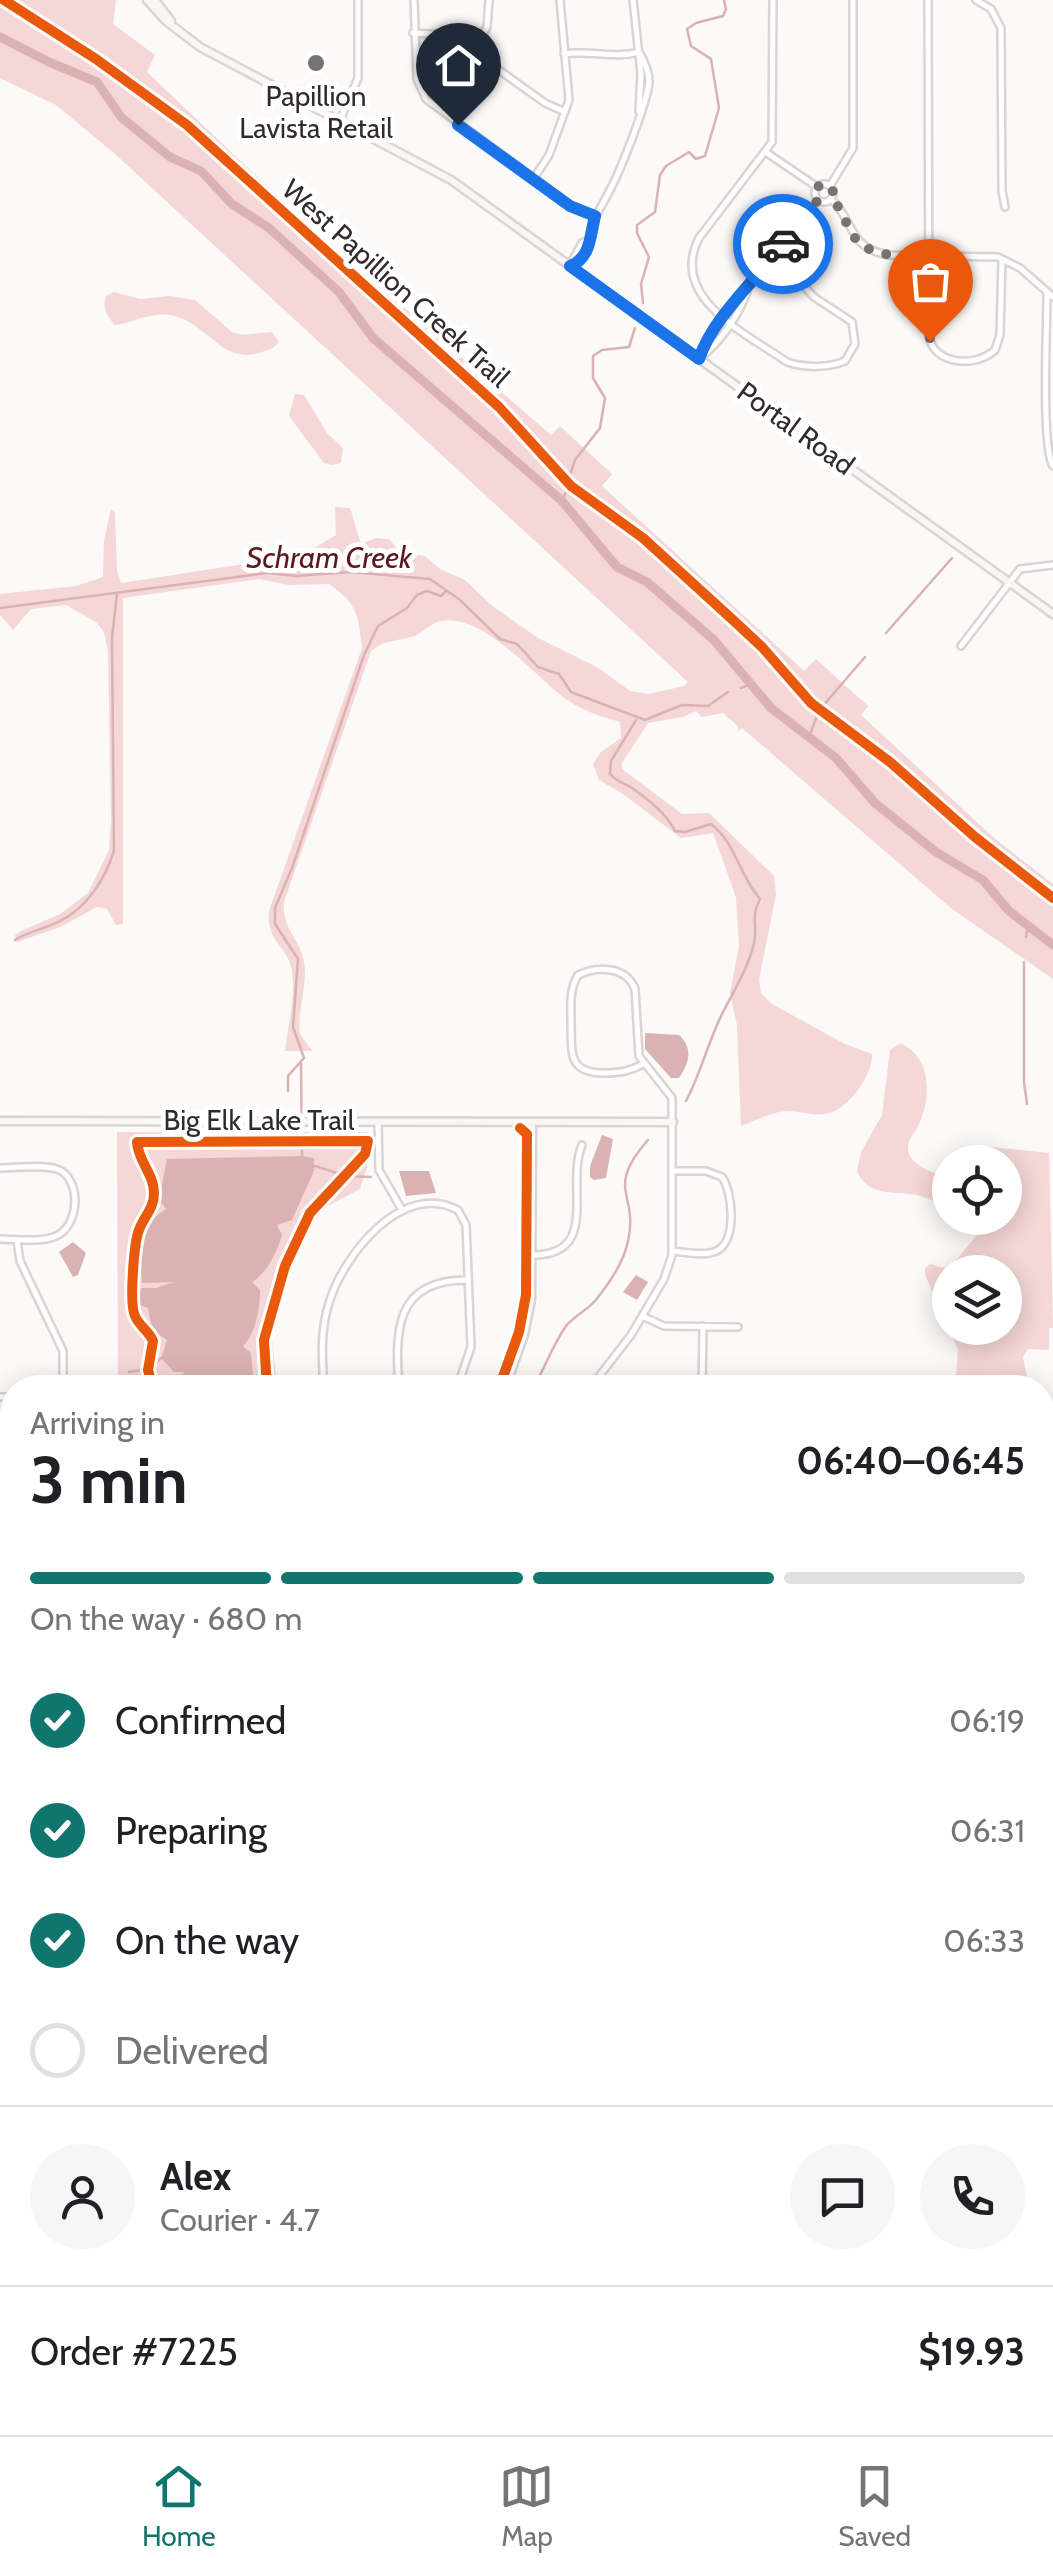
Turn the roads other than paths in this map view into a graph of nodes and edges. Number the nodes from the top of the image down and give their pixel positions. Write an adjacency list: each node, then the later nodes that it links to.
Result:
1 (147, 0): 12 (main road, Portal Road)
2 (155, 0): 12 (main road, Portal Road)
3 (358, 0): 18 (street)
4 (414, 0): 13 (street)
5 (489, 0): 14 (street)
6 (560, 0): 16 (street)
7 (633, 0): 15 (street)
8 (773, 0): 19 (street)
9 (853, 0): 21 (street)
10 (928, 0): 27 (street)
11 (976, 0): 25 (street)
12 (178, 30): 18 (main road, Portal Road)
13 (413, 33): 14 (street); 20 (street)
14 (473, 51): 17 (street)
15 (639, 52): 16 (street); 26 (street)
16 (564, 54): 17 (street)
17 (565, 112): 20 (street)
18 (340, 120): 30 (main road, Portal Road)
19 (766, 153): 22 (street); 33 (street)
20 (534, 179): 26 (street)
21 (830, 186): 22 (street); 23 (street)
22 (817, 187): 24 (street)
23 (831, 199): 24 (street); 27 (street)
24 (818, 200): 28 (street)
25 (1006, 207)
26 (595, 216): 30 (street)
27 (929, 255): 29 (street); 29 (street)
28 (775, 256): 31 (street); 34 (street)
29 (1002, 259): 32 (street)
30 (570, 266): 36 (main road, Portal Road)
31 (750, 288): 33 (street); 34 (street)
32 (1050, 295): 35 (street)
33 (723, 316): 34 (street); 36 (street)
34 (730, 322): 36 (street)
35 (1050, 325): 37 (street)
36 (699, 359): 42 (main road, Portal Road)
37 (1050, 359): 38 (street)
38 (1050, 397): 39 (street)
39 (1050, 433): 40 (street)
40 (1053, 466)
41 (1053, 565): 42 (street)
42 (1009, 582): 43 (main road, Portal Road); 44 (street)
43 (1053, 614)
44 (962, 646)
45 (643, 1064): 45 (street); 49 (street)
46 (0, 1121): 47 (main road)
47 (378, 1122): 48 (main road); 53 (street)
48 (532, 1122): 49 (main road); 57 (main road)
49 (673, 1122): 52 (street)
50 (582, 1146): 57 (street)
51 (0, 1168): 55 (street)
52 (674, 1171): 56 (street); 56 (street)
53 (402, 1210): 58 (street); 63 (street)
54 (0, 1239): 55 (street)
55 (17, 1239): 62 (street)
56 (672, 1252): 59 (street)
57 (533, 1256): 66 (main road)
58 (468, 1280): 64 (street); 65 (street)
59 (642, 1316): 60 (street); 67 (street)
60 (702, 1326): 61 (street); 68 (street)
61 (738, 1326)
62 (63, 1375)
63 (323, 1375)
64 (399, 1375)
65 (461, 1375)
66 (509, 1375)
67 (600, 1375)
68 (702, 1375)

